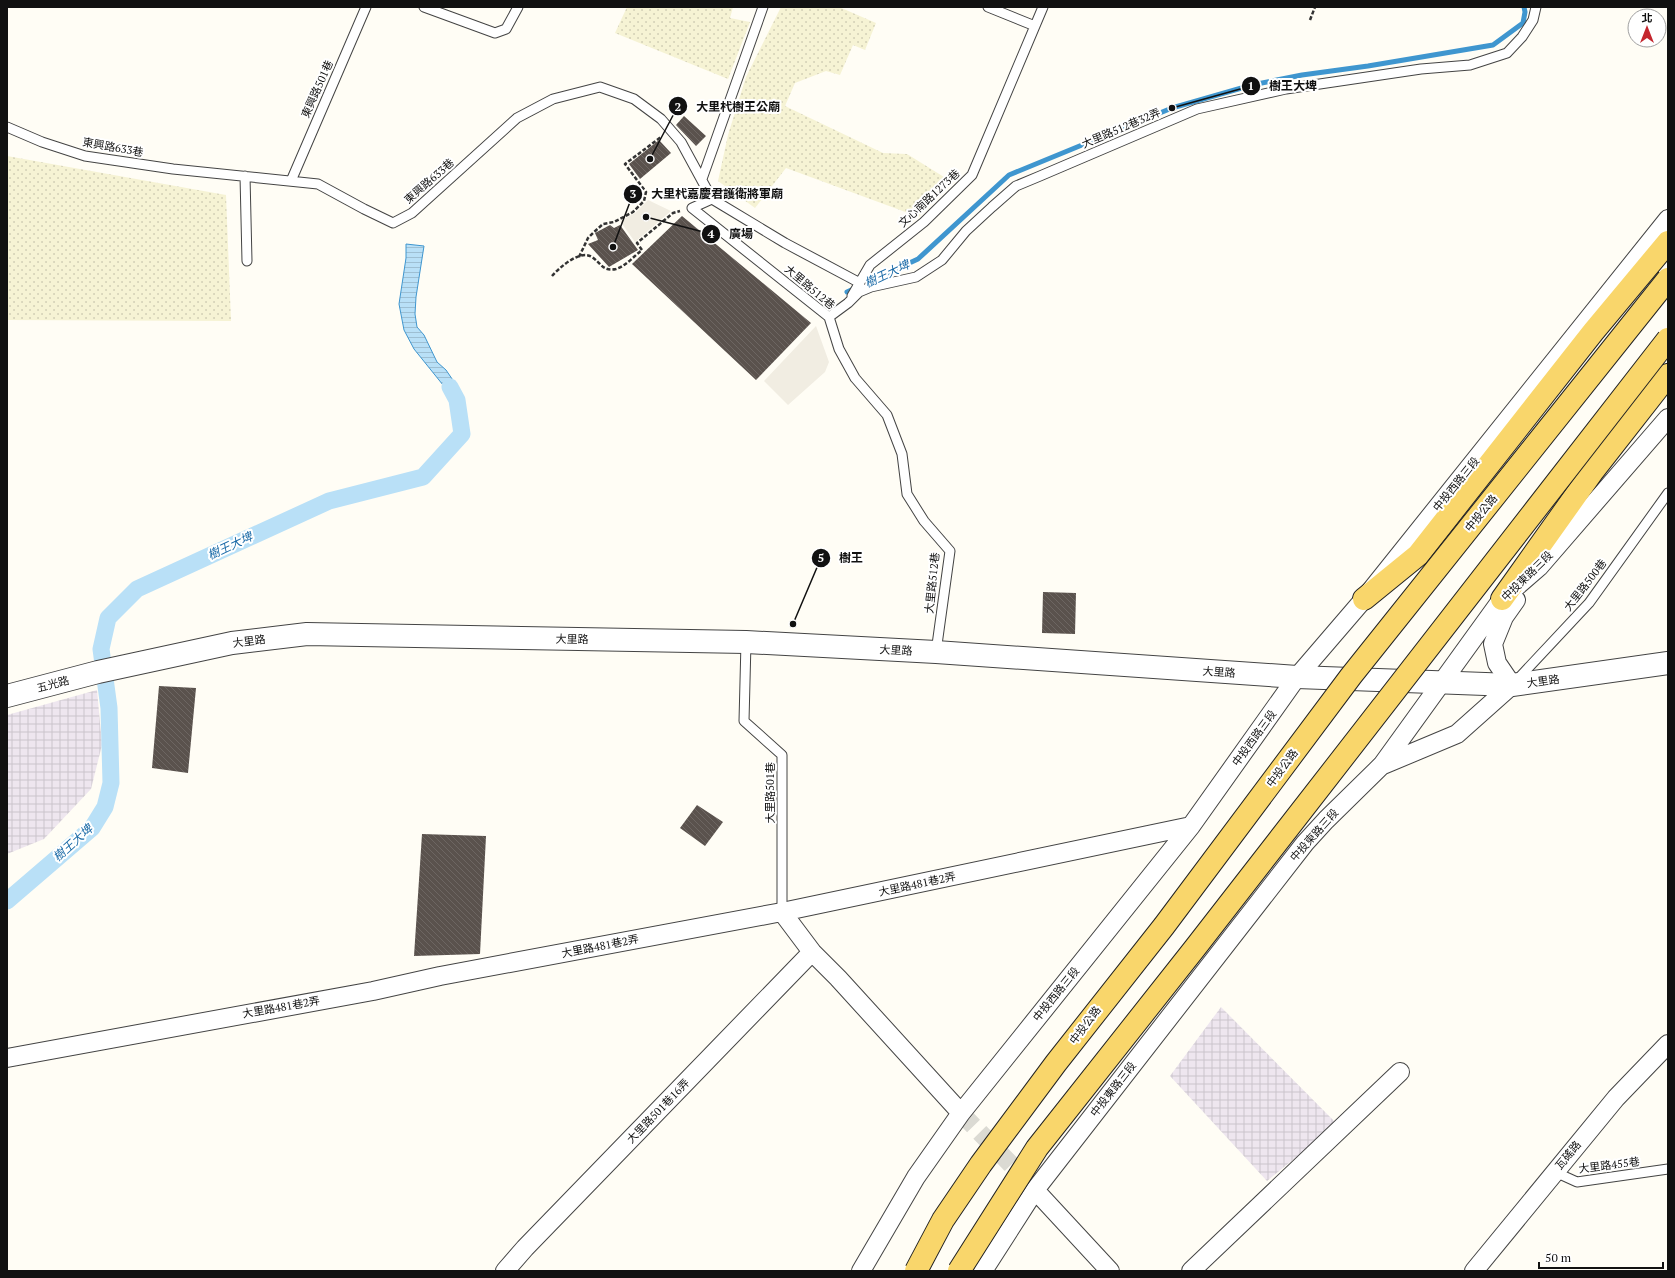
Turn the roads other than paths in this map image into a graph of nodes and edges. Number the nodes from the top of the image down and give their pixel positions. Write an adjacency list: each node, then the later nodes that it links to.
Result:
1 (366, 7): 12 (lane, 東興路501巷)
2 (424, 7): 3 (lane)
3 (518, 7)
4 (763, 7): 11 (lane)
5 (988, 7): 8 (lane)
6 (1043, 7): 8 (lane, 文心南路1273巷)
7 (1536, 7): 19 (lane, 大里路512巷32弄)
8 (1035, 26): 18 (lane, 文心南路1273巷)
9 (7, 126): 10 (lane, 東興路633巷)
10 (245, 176): 12 (lane, 東興路633巷); 16 (lane)
11 (702, 179): 12 (lane, 東興路633巷); 13 (lane, 東興路633巷)
12 (290, 181)
13 (712, 199): 18 (lane, 大里路512巷); 20 (lane, 大里路512巷)
14 (1668, 219): 27 (street, 中投西路三段)
15 (1668, 242): 27 (main road)
16 (248, 261)
17 (1668, 279): 50 (main road, 中投公路, bridge)
18 (860, 283): 19 (lane, 文心南路1273巷)
19 (848, 302): 20 (lane, 大里路512巷32弄)
20 (829, 317): 29 (lane, 大里路512巷)
21 (1668, 339): 51 (main road, bridge)
22 (1668, 375): 26 (main road)
23 (1668, 418): 25 (street, 中投東路三段)
24 (1668, 493): 34 (lane, 大里路500巷)
25 (1539, 567): 26 (street, 中投東路三段); 34 (street)
26 (1502, 599): 33 (street, 中投東路三段)
27 (1364, 600): 32 (street, 中投西路三段)
28 (746, 642): 29 (street, 大里路); 31 (street, 大里路); 38 (lane, 大里路501巷)
29 (936, 652): 32 (street, 大里路)
30 (1668, 663): 34 (street, 大里路)
31 (98, 672): 35 (street, 五光路)
32 (1297, 677): 33 (street, 大里路); 37 (street, 中投西路三段)
33 (1443, 683): 34 (street, 大里路); 36 (street, 中投東路三段)
34 (1512, 685): 36 (street)
35 (7, 696)
36 (1382, 765): 46 (street, 中投東路三段)
37 (1190, 826): 38 (street, 大里路481巷2弄); 43 (street, 中投西路三段)
38 (782, 912): 39 (street); 41 (street, 大里路481巷2弄)
39 (812, 952): 43 (street); 48 (street, 大里路501巷16弄)
40 (1668, 1044): 45 (street, 瓦磘路)
41 (7, 1058)
42 (1400, 1072): 54 (street)
43 (961, 1113): 49 (street, 中投西路三段)
44 (1668, 1169): 45 (lane, 大里路455巷)
45 (1555, 1172): 47 (street, 瓦磘路)
46 (1035, 1190): 52 (street, 中投東路三段); 53 (street)
47 (1477, 1270)
48 (505, 1271)
49 (862, 1271)
50 (916, 1271)
51 (959, 1271)
52 (983, 1271)
53 (1110, 1271)
54 (1191, 1271)

